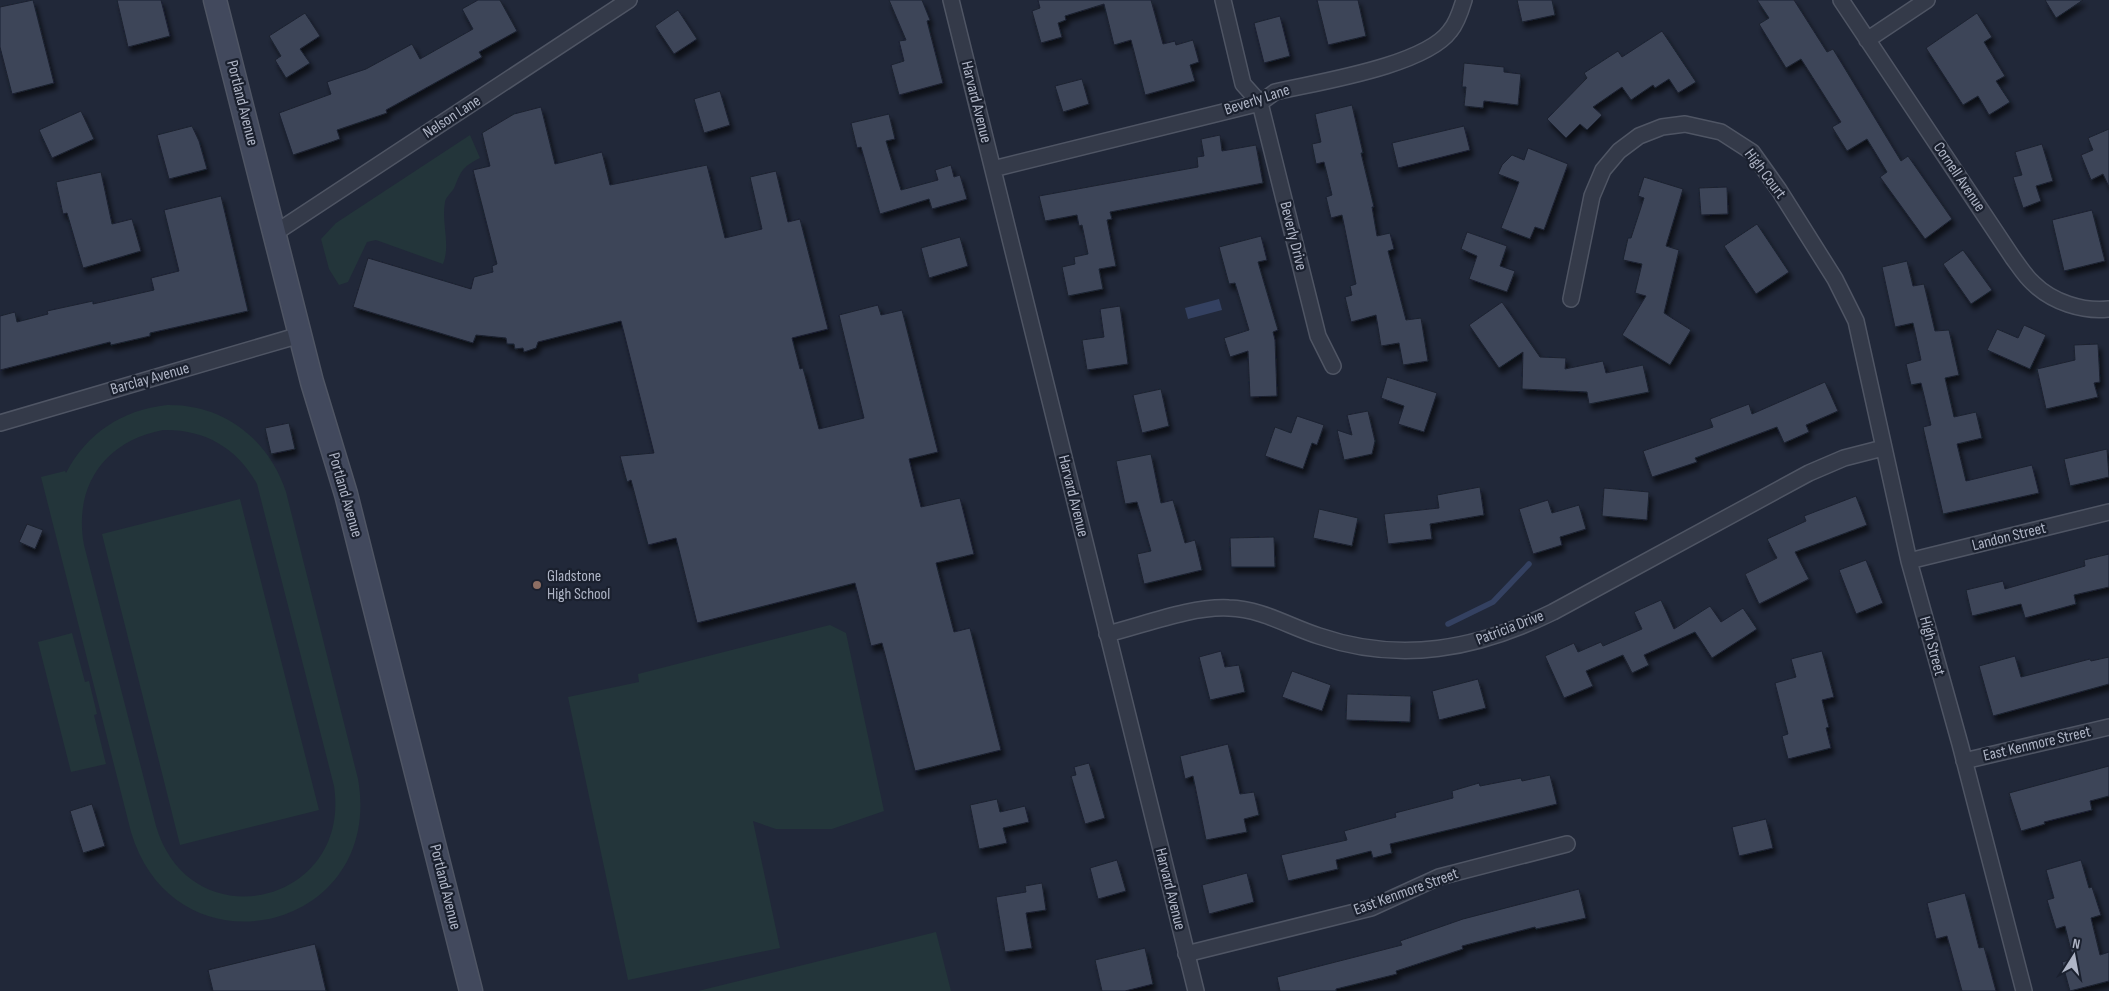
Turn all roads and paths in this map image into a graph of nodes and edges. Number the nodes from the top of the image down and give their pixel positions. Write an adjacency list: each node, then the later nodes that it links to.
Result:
1 (215, 0): 11 (street, Portland Avenue)
2 (629, 0): 11 (street, Nelson Lane)
3 (952, 0): 10 (street, Harvard Avenue)
4 (1223, 0): 9 (street)
5 (1464, 0): 9 (street, Beverly Lane)
6 (1841, 0): 8 (street, Cornell Avenue)
7 (1927, 0): 8 (street)
8 (1867, 40): 14 (street, Cornell Avenue)
9 (1260, 103): 10 (street, Beverly Lane); 16 (street, Beverly Drive)
10 (993, 169): 21 (street, Harvard Avenue)
11 (275, 233): 15 (street, Portland Avenue)
12 (1571, 299): 13 (street, High Court)
13 (1847, 299): 18 (street, High Street)
14 (2109, 309)
15 (300, 335): 17 (street, Barclay Avenue); 26 (street, Portland Avenue)
16 (1333, 366)
17 (0, 423)
18 (1883, 448): 20 (street, High Street); 21 (street, Patricia Drive)
19 (2109, 512): 20 (street, Landon Street)
20 (1908, 561): 23 (street, High Street)
21 (1107, 634): 25 (street, Harvard Avenue)
22 (2109, 727): 23 (street, East Kenmore Street)
23 (1964, 761): 28 (street, High Street)
24 (1567, 844): 25 (street, East Kenmore Street)
25 (1186, 954): 27 (street, Harvard Avenue)
26 (471, 991)
27 (1196, 991)
28 (2024, 991)

